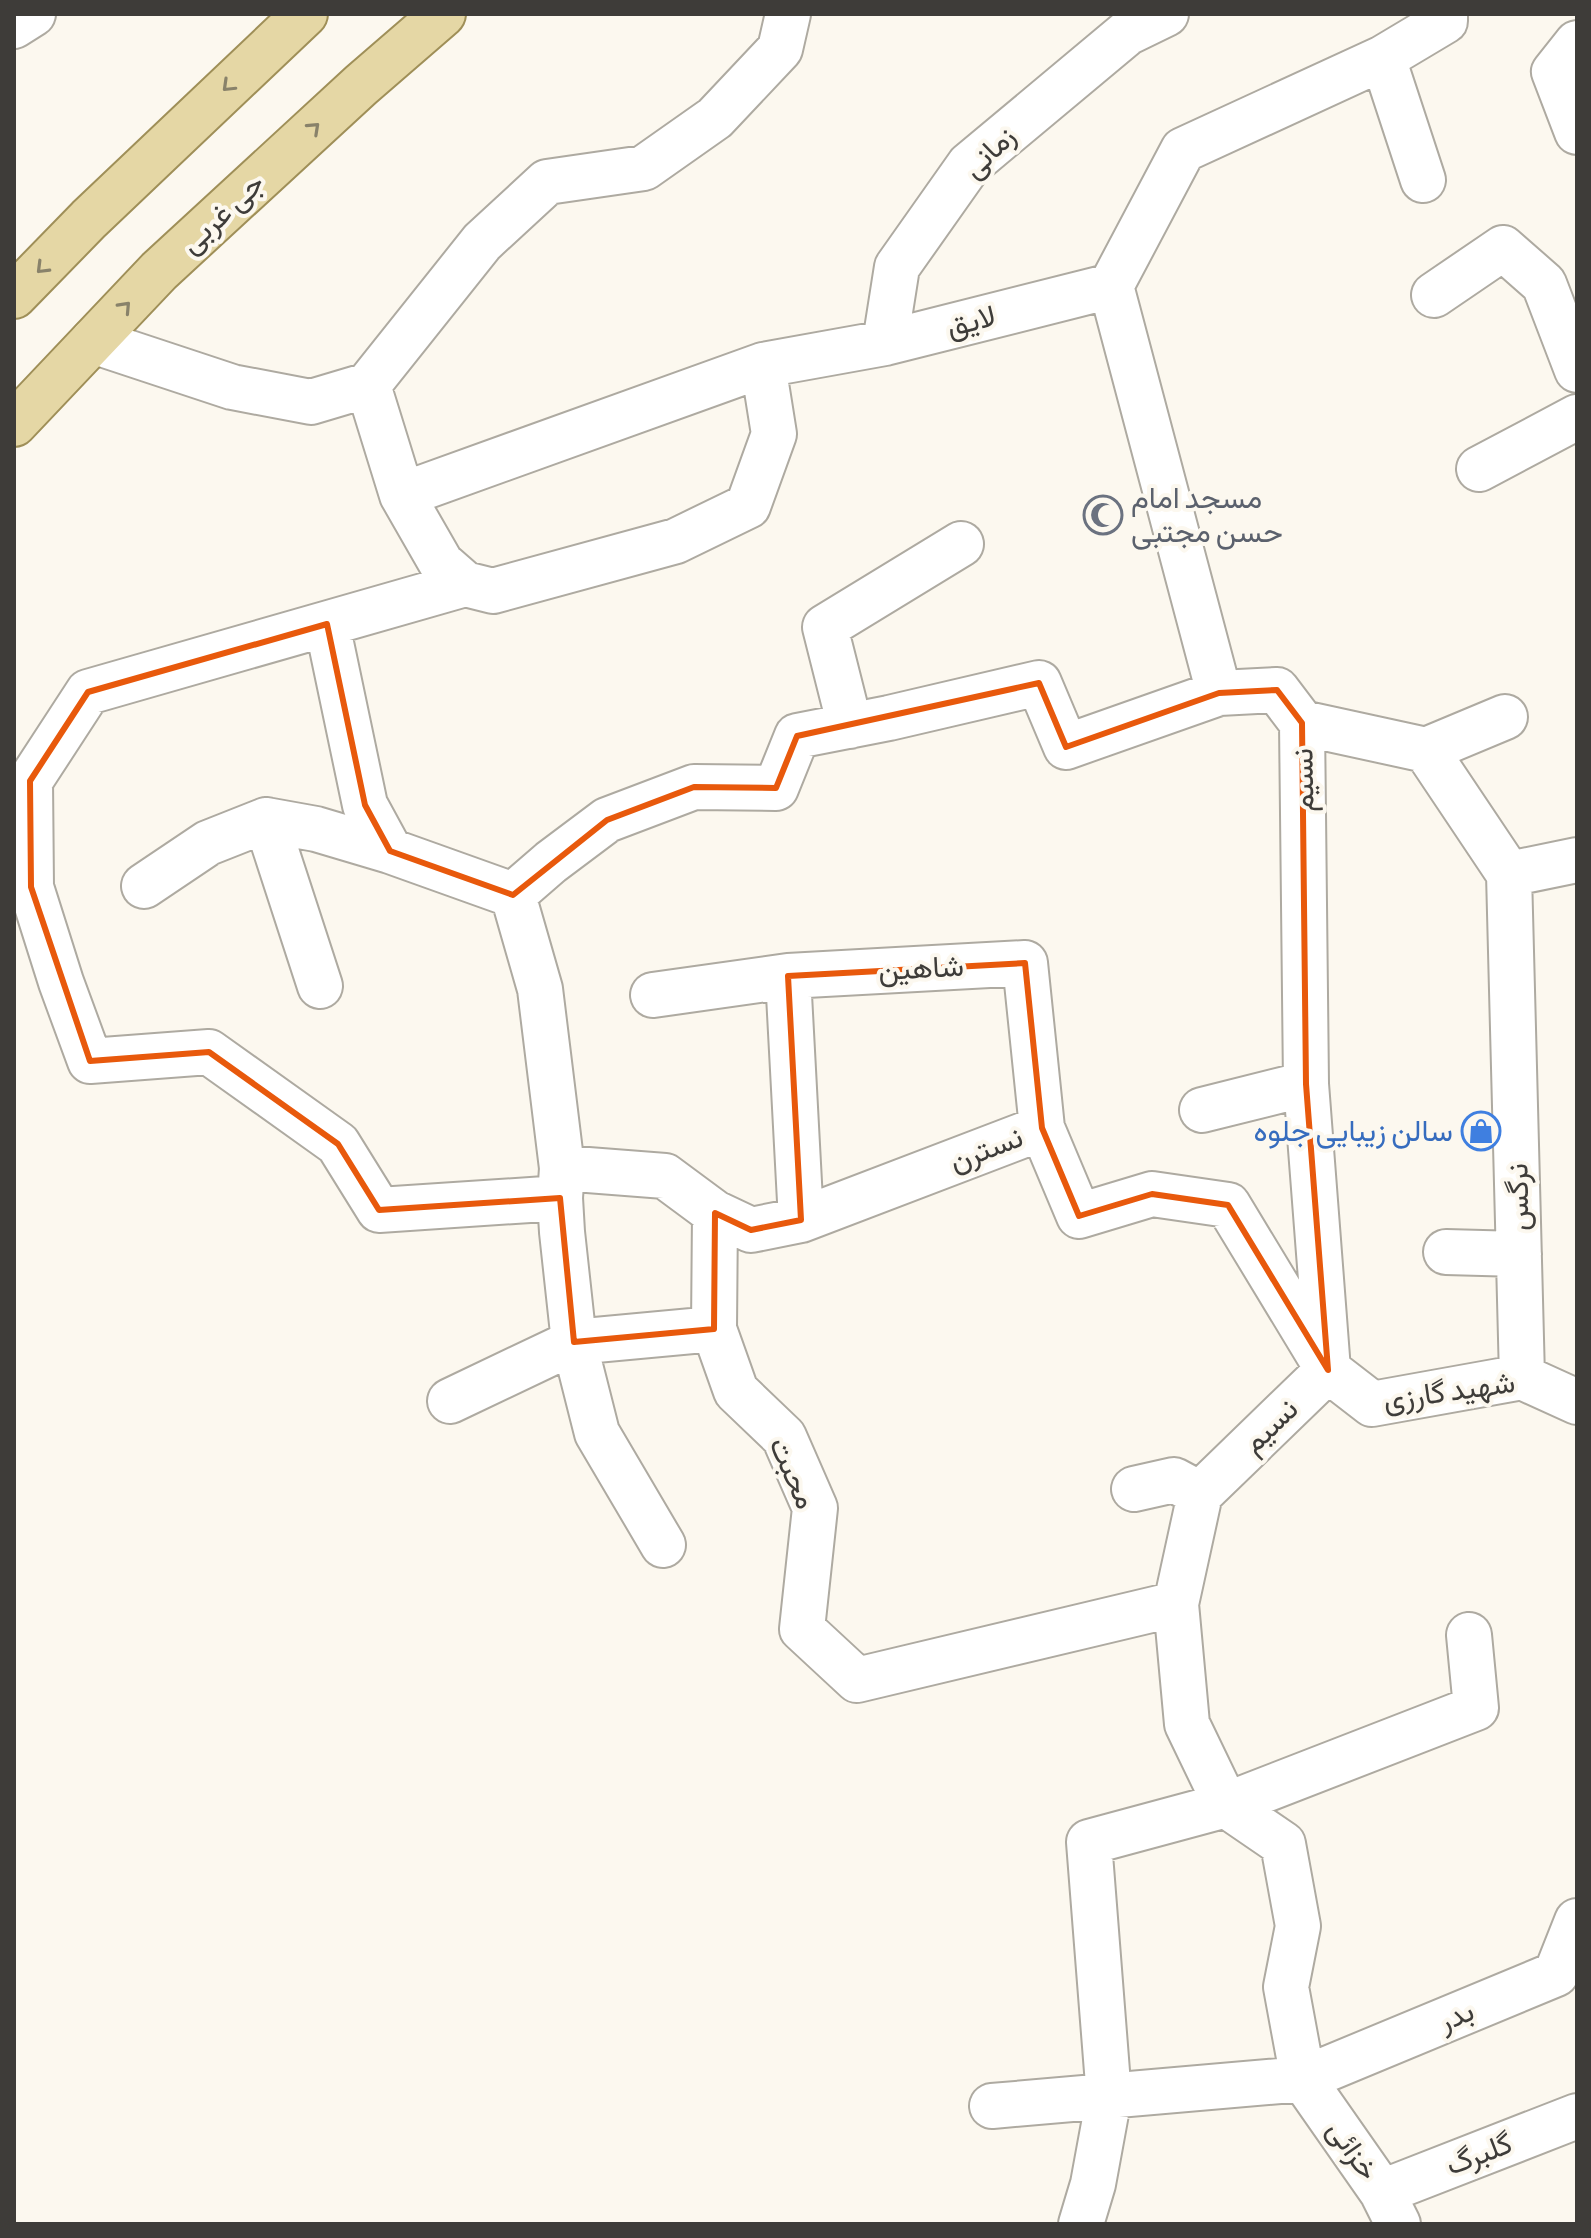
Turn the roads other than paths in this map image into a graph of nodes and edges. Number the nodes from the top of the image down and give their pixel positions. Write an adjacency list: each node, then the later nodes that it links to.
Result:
1 (33, 14): 8 (street)
2 (305, 14): 16 (main road, one-way to 16)
3 (443, 14): 17 (main road, جی غربی, one-way to 3)
4 (788, 14): 21 (street)
5 (1166, 14): 7 (street, زمانی)
6 (1445, 14): 10 (street)
7 (1122, 23): 18 (street, زمانی)
8 (14, 26)
9 (1577, 43): 11 (street)
10 (1383, 58): 12 (street); 14 (street)
11 (1577, 132)
12 (1423, 180)
13 (1561, 277): 15 (street); 20 (street)
14 (1111, 286): 18 (street, لایق); 29 (street)
15 (1434, 295)
16 (14, 296)
17 (93, 341): 21 (street); 23 (main road, جی غربی)
18 (885, 343): 19 (street, لایق)
19 (763, 365): 25 (street, لایق); 27 (street)
20 (1577, 370)
21 (368, 385): 25 (street)
22 (1577, 417): 24 (street)
23 (14, 424)
24 (1479, 469)
25 (402, 495): 27 (street)
26 (961, 544): 32 (street)
27 (465, 584): 28 (street)
28 (327, 624): 35 (street); 46 (street, نسترن)
29 (1219, 693): 30 (street); 32 (street)
30 (1289, 706): 33 (street); 43 (street, نسیم)
31 (1505, 717): 33 (street)
32 (850, 726): 39 (street)
33 (1426, 750): 37 (street)
34 (266, 820): 35 (street); 38 (street); 41 (street)
35 (390, 851): 39 (street)
36 (1577, 860): 37 (street)
37 (1509, 874): 50 (street, نرگس)
38 (144, 886)
39 (513, 895): 46 (street)
40 (788, 976): 42 (street, شاهین); 45 (street, شاهین); 48 (street)
41 (320, 986)
42 (653, 995)
43 (1306, 1084): 44 (street); 53 (street, نسیم)
44 (1202, 1110)
45 (1042, 1128): 48 (street, نسترن); 53 (street, نسترن)
46 (561, 1183): 47 (street, نسترن); 52 (street)
47 (715, 1213): 48 (street, نسترن); 51 (street, محبت)
48 (801, 1220)
49 (1446, 1252): 50 (street)
50 (1519, 1254): 54 (street, نرگس)
51 (714, 1329): 52 (street); 60 (street, محبت)
52 (574, 1342): 55 (street); 59 (street)
53 (1328, 1370): 54 (street, شهید گارزی); 58 (street, نسیم)
54 (1522, 1377): 56 (street, شهید گارزی)
55 (450, 1401)
56 (1577, 1402)
57 (1134, 1489): 58 (street)
58 (1200, 1494): 60 (street)
59 (663, 1545)
60 (1176, 1604): 62 (street)
61 (1469, 1635): 62 (street)
62 (1226, 1805): 64 (street); 65 (street)
63 (1577, 1921): 64 (street, بدر)
64 (1303, 2079): 65 (street, بدر); 68 (street, خزائی)
65 (1109, 2097): 66 (street, بدر); 69 (street)
66 (992, 2106)
67 (1577, 2116): 68 (street, گلبرگ)
68 (1390, 2208)
69 (1081, 2224)

